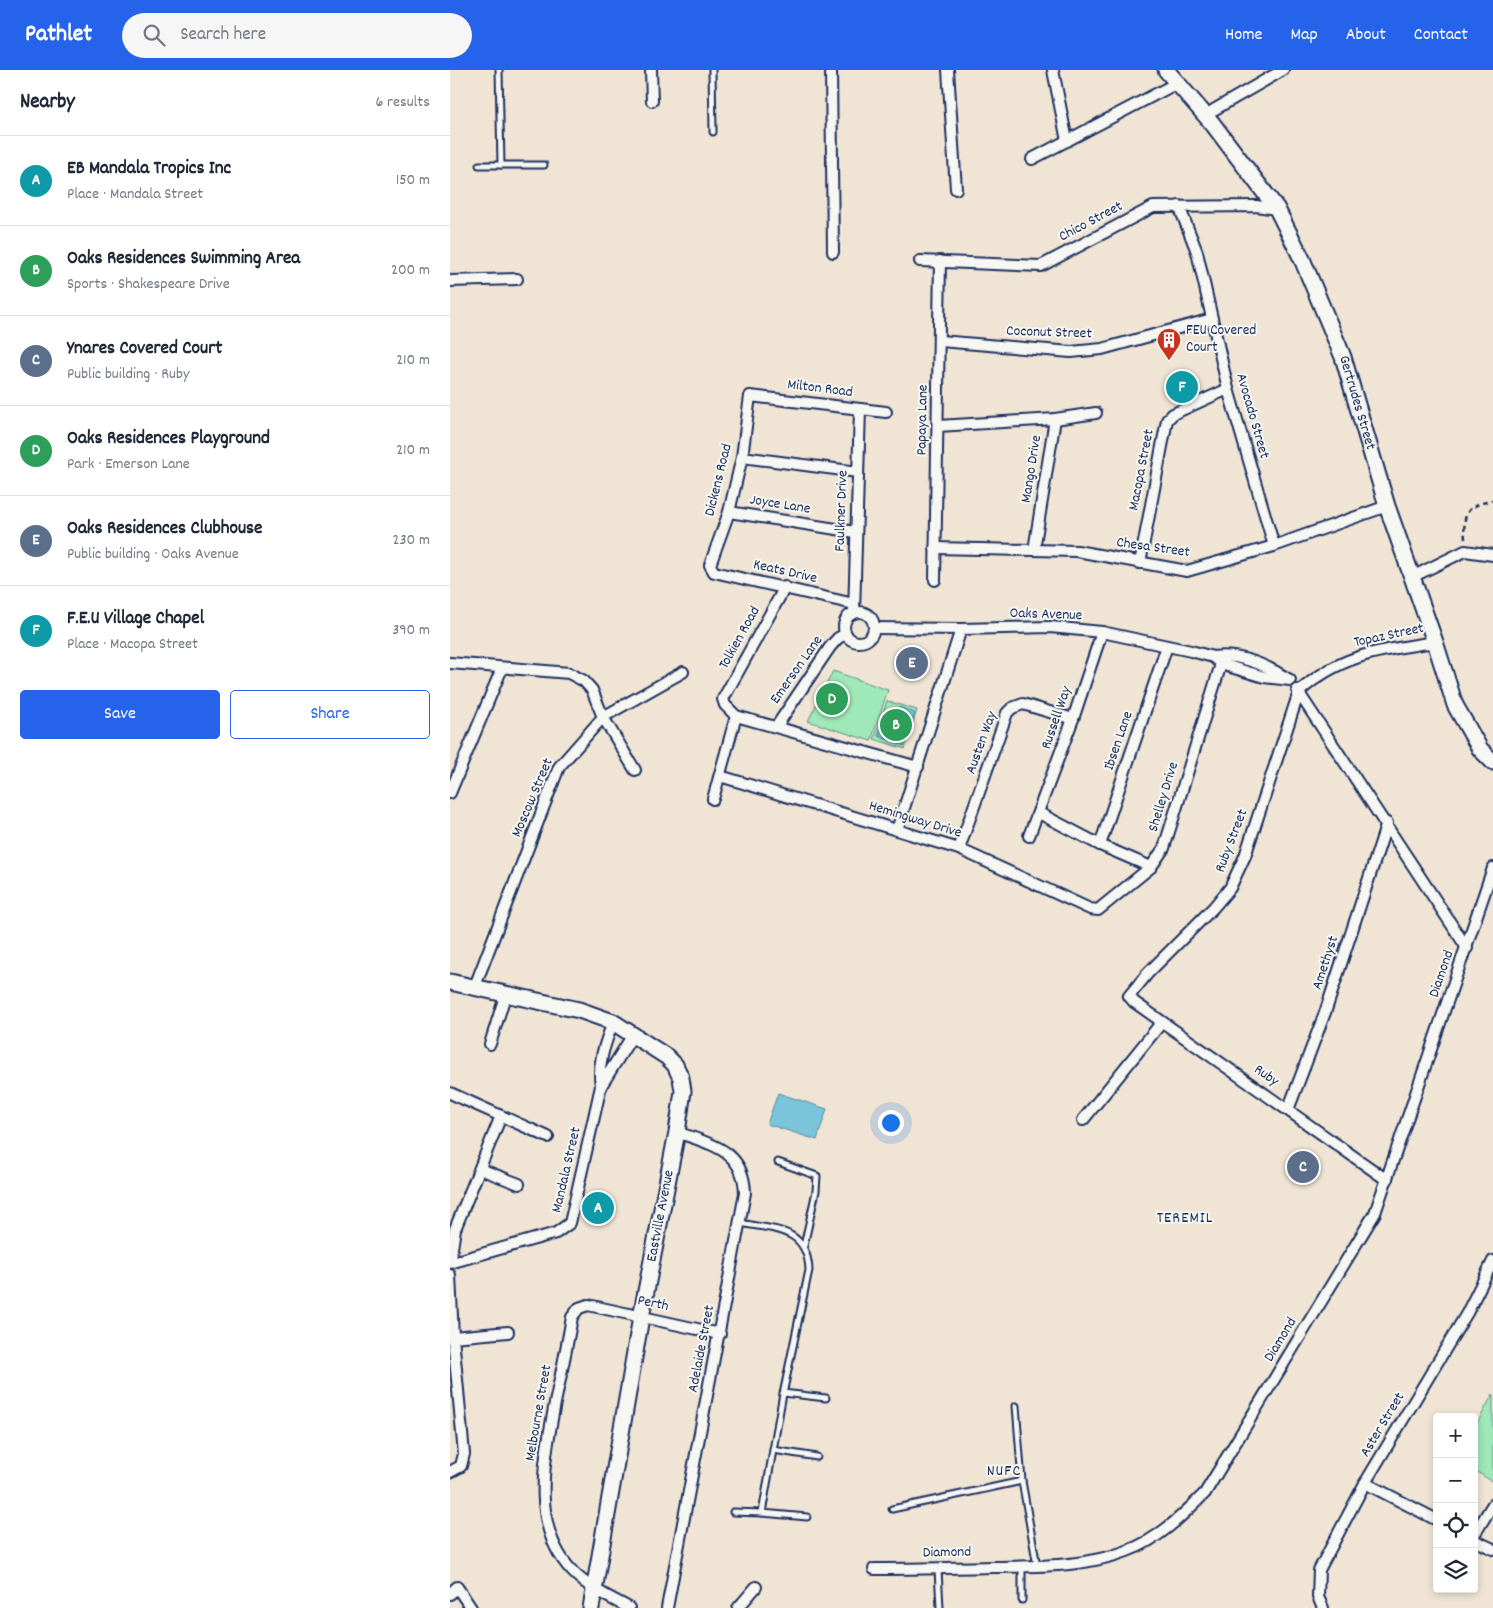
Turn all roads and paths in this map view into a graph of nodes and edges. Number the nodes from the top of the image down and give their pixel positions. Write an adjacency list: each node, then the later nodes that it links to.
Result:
1 (499, 70): 16 (lane)
2 (651, 70): 10 (street)
3 (712, 70): 12 (lane)
4 (831, 70): 21 (street)
5 (948, 70): 18 (street)
6 (1053, 70): 13 (street)
7 (1166, 70): 9 (street, Gertrudes Street)
8 (1283, 70): 11 (street)
9 (1178, 83): 11 (street, Gertrudes Street); 13 (street)
10 (652, 100)
11 (1205, 115): 20 (street, Gertrudes Street)
12 (713, 132)
13 (1067, 141): 14 (street)
14 (1032, 159)
15 (479, 165): 16 (lane)
16 (501, 165): 17 (lane)
17 (544, 165)
18 (956, 189)
19 (1179, 206): 20 (street, Chico Street); 23 (street, Chico Street); 26 (street, Avocado Street)
20 (1277, 209): 38 (street, Gertrudes Street)
21 (833, 252)
22 (920, 261): 23 (street, Chico Street)
23 (940, 261): 27 (street, Papaya Lane)
24 (518, 279): 25 (street)
25 (450, 281)
26 (1212, 319): 27 (street, Coconut Street); 28 (street, Avocado Street)
27 (940, 341): 34 (street, Papaya Lane)
28 (1228, 389): 41 (street, Avocado Street); 46 (street, Macopa Street)
29 (750, 396): 30 (street, Milton Road); 35 (street, Dickens Road)
30 (860, 409): 31 (street, Milton Road); 36 (street, Faulkner Drive)
31 (886, 412)
32 (1096, 414): 33 (street)
33 (1055, 419): 34 (street, Mango Drive); 43 (street, Mango Drive)
34 (938, 426): 42 (street, Papaya Lane)
35 (742, 457): 36 (street); 39 (street, Dickens Road)
36 (858, 472): 40 (street, Faulkner Drive)
37 (1493, 500): 44 (path)
38 (1387, 506): 41 (street, Chesa Street); 48 (street, Gertrudes Street)
39 (728, 512): 40 (street, Joyce Lane); 47 (street, Dickens Road)
40 (856, 532): 51 (street, Faulkner Drive)
41 (1274, 546): 46 (street, Chesa Street)
42 (935, 548): 43 (street, Chesa Street); 49 (street, Papaya Lane)
43 (1034, 550): 46 (street, Chesa Street)
44 (1465, 551): 45 (street); 48 (street)
45 (1493, 554)
46 (1140, 563)
47 (711, 569): 50 (street, Keats Drive)
48 (1412, 577): 56 (street, Gertrudes Street)
49 (935, 580)
50 (785, 587): 51 (street, Keats Drive); 63 (street, Tolkien Road)
51 (854, 608): 52 (street); 55 (street)
52 (874, 628): 53 (street, Oaks Avenue); 55 (street)
53 (961, 629): 54 (street, Oaks Avenue); 68 (street)
54 (1102, 632): 57 (street, Oaks Avenue); 65 (street, Russell Way)
55 (846, 634): 66 (street, Emerson Lane)
56 (1435, 642): 62 (street, Topaz Street); 67 (street, Gertrudes Street)
57 (1167, 646): 58 (street, Oaks Avenue); 77 (street, Ibsen Lane)
58 (1217, 660): 62 (street, Oaks Avenue); 79 (street, Shelley Drive)
59 (450, 663): 60 (street)
60 (502, 668): 64 (street); 71 (street)
61 (683, 672): 64 (street, Moscow Street)
62 (1299, 692): 74 (street, Oaks Avenue); 86 (street, Ruby Street)
63 (736, 716): 66 (street); 70 (street)
64 (603, 717): 69 (street); 84 (street, Moscow Street)
65 (1073, 720): 73 (street, Russell Way); 78 (street, Austen Way)
66 (776, 727): 68 (street)
67 (1493, 762)
68 (918, 767): 75 (street)
69 (635, 770)
70 (720, 776): 72 (street); 75 (street, Hemingway Drive)
71 (450, 793)
72 (713, 798)
73 (1039, 813): 76 (street, Russell Way); 77 (street)
74 (1387, 823): 82 (street, Oaks Avenue); 93 (street, Amethyst)
75 (896, 830): 78 (street, Hemingway Drive)
76 (1029, 836)
77 (1100, 845): 79 (street)
78 (960, 849): 81 (street, Hemingway Drive)
79 (1151, 866): 81 (street, Shelley Drive)
80 (1493, 868): 82 (street, Diamond)
81 (1094, 910)
82 (1467, 948): 100 (street, Diamond)
83 (450, 982): 84 (street, Eastville Avenue)
84 (475, 986): 85 (street, Eastville Avenue)
85 (506, 993): 87 (street, Eastville Avenue); 90 (street)
86 (1130, 996): 88 (street, Ruby)
87 (613, 1022): 89 (street, Eastville Avenue); 91 (street)
88 (1162, 1022): 93 (street, Ruby); 95 (street)
89 (634, 1033): 91 (street); 96 (street, Eastville Avenue)
90 (490, 1044)
91 (601, 1086): 105 (street, Mandala Street)
92 (450, 1093): 94 (street)
93 (1288, 1110): 100 (street, Ruby)
94 (501, 1116): 97 (street); 99 (street)
95 (1082, 1120)
96 (677, 1132): 102 (street, Adelaide Street); 108 (street, Eastville Avenue)
97 (548, 1137)
98 (778, 1162): 103 (lane)
99 (480, 1169): 101 (street); 105 (street)
100 (1387, 1180): 130 (street, Diamond)
101 (518, 1184)
102 (740, 1222): 103 (lane); 110 (street, Adelaide Street)
103 (804, 1246): 112 (lane)
104 (1493, 1261): 119 (street, Aster Street)
105 (450, 1262)
106 (450, 1275): 111 (street)
107 (579, 1308): 108 (street, Perth); 134 (street, Melbourne Street)
108 (641, 1317): 110 (street, Perth); 134 (street, Eastville Avenue)
109 (508, 1332): 111 (street)
110 (720, 1334): 140 (street, Adelaide Street)
111 (453, 1337): 117 (street)
112 (784, 1393): 113 (lane); 115 (lane)
113 (826, 1398)
114 (1016, 1406): 118 (lane)
115 (774, 1450): 116 (lane); 123 (lane)
116 (817, 1458)
117 (450, 1472)
118 (1022, 1481): 121 (lane); 130 (lane)
119 (1365, 1483): 125 (street); 143 (street, Aster Street)
120 (1493, 1504): 126 (street)
121 (892, 1509)
122 (734, 1512): 123 (lane)
123 (762, 1513): 124 (lane)
124 (807, 1518)
125 (1433, 1518)
126 (1478, 1528)
127 (1478, 1542): 128 (street)
128 (1493, 1549)
129 (1022, 1566): 130 (street, Diamond); 131 (street, Diamond); 136 (lane)
130 (1038, 1566)
131 (938, 1568): 132 (street, Diamond); 142 (lane)
132 (874, 1569)
133 (756, 1587): 141 (street)
134 (594, 1589): 138 (street, Eastville Avenue); 139 (street, Melbourne Street)
135 (454, 1590): 137 (street)
136 (1022, 1600)
137 (471, 1608)
138 (591, 1608)
139 (629, 1608)
140 (667, 1608)
141 (738, 1608)
142 (940, 1608)
143 (1323, 1608)

